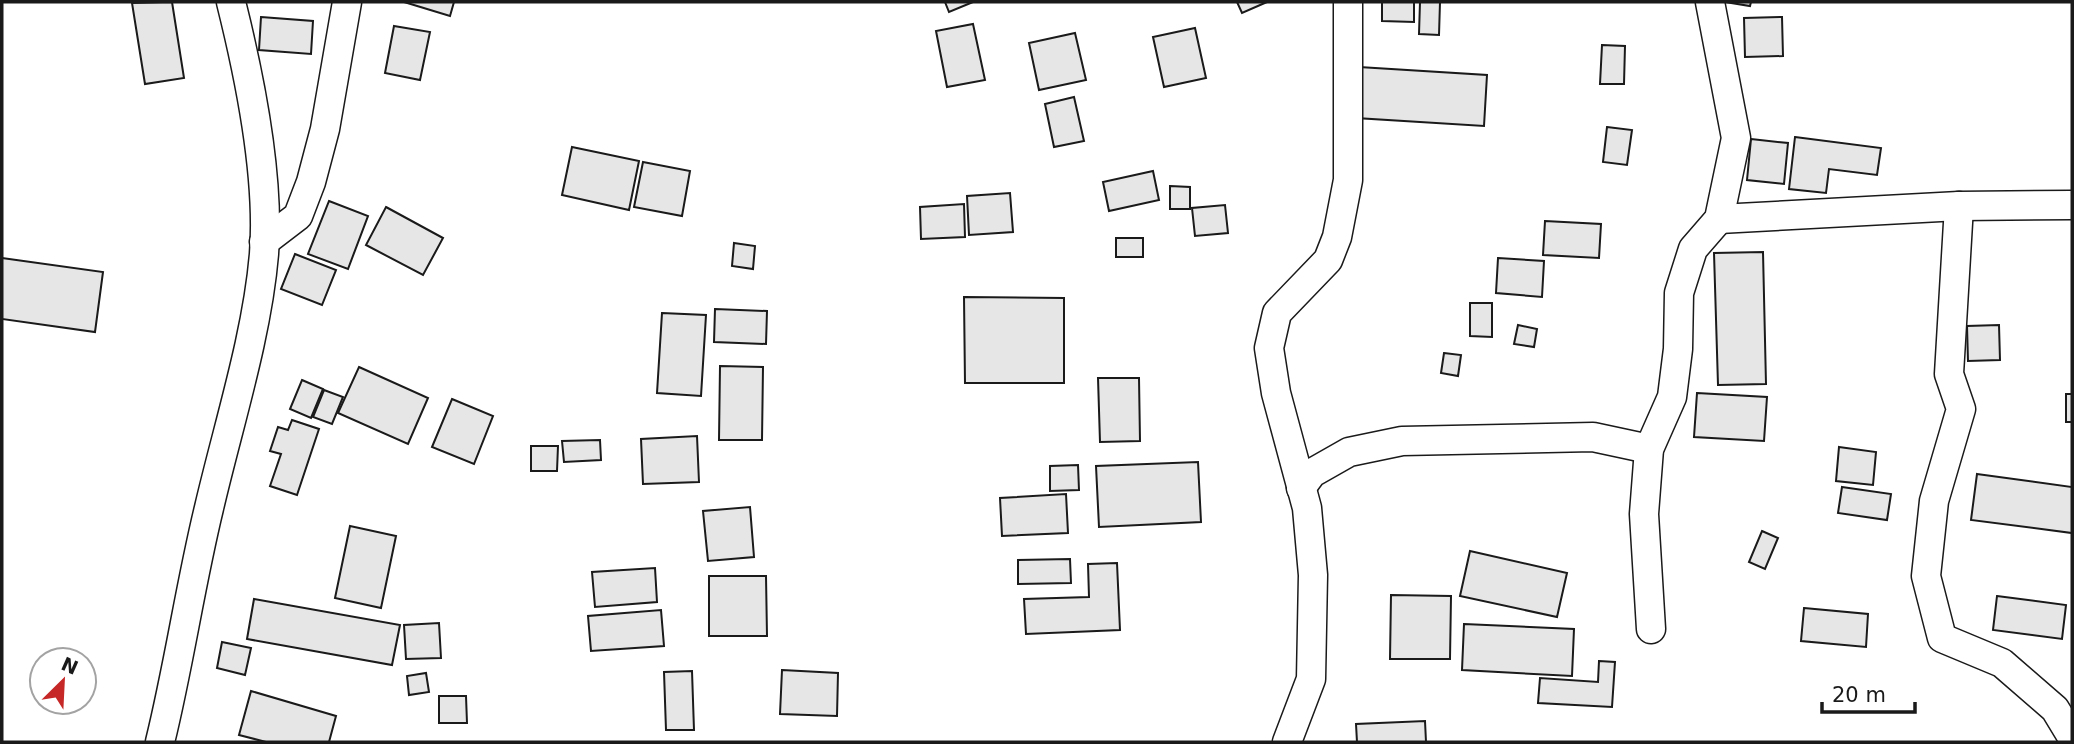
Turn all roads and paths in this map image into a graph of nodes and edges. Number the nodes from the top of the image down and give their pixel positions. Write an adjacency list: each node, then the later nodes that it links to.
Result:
1 (231, 2): 8 (street)
2 (347, 2): 8 (street)
3 (1348, 2): 10 (street)
4 (1710, 2): 7 (street)
5 (2072, 205): 6 (street)
6 (1959, 206): 7 (street); 12 (street)
7 (1719, 219): 9 (street)
8 (264, 229): 13 (street)
9 (1648, 449): 10 (street); 11 (street)
10 (1301, 488): 14 (street)
11 (1651, 629)
12 (2072, 737)
13 (160, 742)
14 (1287, 742)

